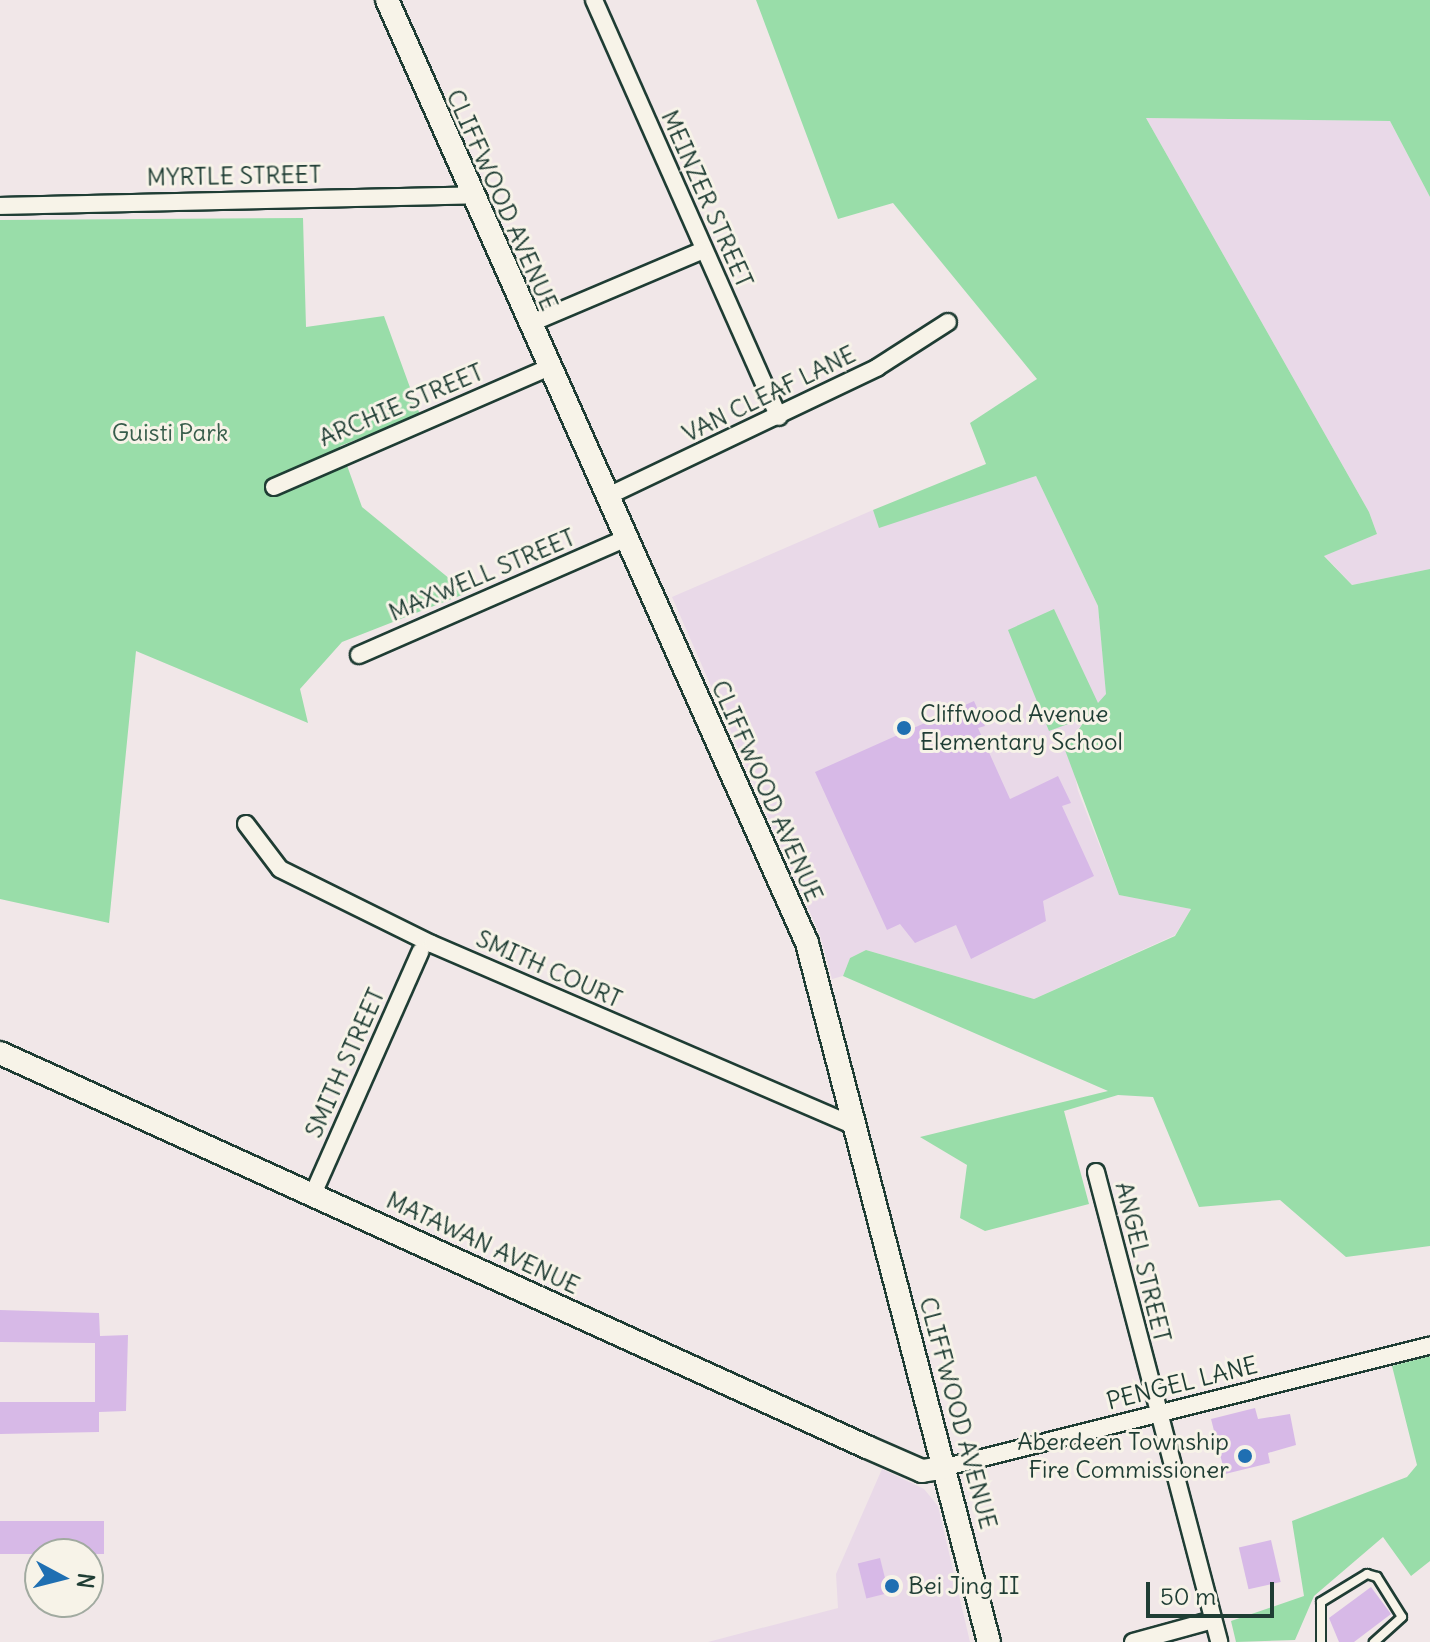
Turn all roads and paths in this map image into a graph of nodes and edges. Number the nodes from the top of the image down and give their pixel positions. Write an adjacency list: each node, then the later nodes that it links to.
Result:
1 (387, 0): 3 (main road, CLIFFWOOD AVENUE)
2 (594, 0): 5 (street, MEINZER STREET)
3 (470, 195): 4 (street, MYRTLE STREET); 7 (main road, CLIFFWOOD AVENUE)
4 (0, 206)
5 (701, 251): 7 (street); 9 (street, MEINZER STREET)
6 (948, 322): 9 (street, VAN CLEAF LANE)
7 (529, 324): 8 (main road, CLIFFWOOD AVENUE)
8 (548, 368): 10 (street, ARCHIE STREET); 11 (main road, CLIFFWOOD AVENUE)
9 (779, 417): 11 (street, VAN CLEAF LANE)
10 (274, 487)
11 (606, 497): 12 (main road, CLIFFWOOD AVENUE)
12 (625, 539): 13 (street, MAXWELL STREET); 17 (main road, CLIFFWOOD AVENUE)
13 (359, 655)
14 (246, 824): 17 (street, SMITH COURT)
15 (420, 952): 19 (street, SMITH STREET)
16 (0, 1053): 19 (main road, MATAWAN AVENUE)
17 (854, 1126): 22 (main road, CLIFFWOOD AVENUE)
18 (1096, 1172): 21 (street, ANGEL STREET)
19 (313, 1194): 22 (main road, MATAWAN AVENUE)
20 (1430, 1345): 21 (street, PENGEL LANE)
21 (1157, 1415): 22 (street, PENGEL LANE); 23 (street, ANGEL STREET)
22 (946, 1467): 24 (main road, CLIFFWOOD AVENUE)
23 (1213, 1620): 25 (street); 26 (street, ANGEL STREET)
24 (989, 1642)
25 (1133, 1642)
26 (1219, 1642)
27 (1321, 1642): 28 (lane)
28 (1374, 1642)

